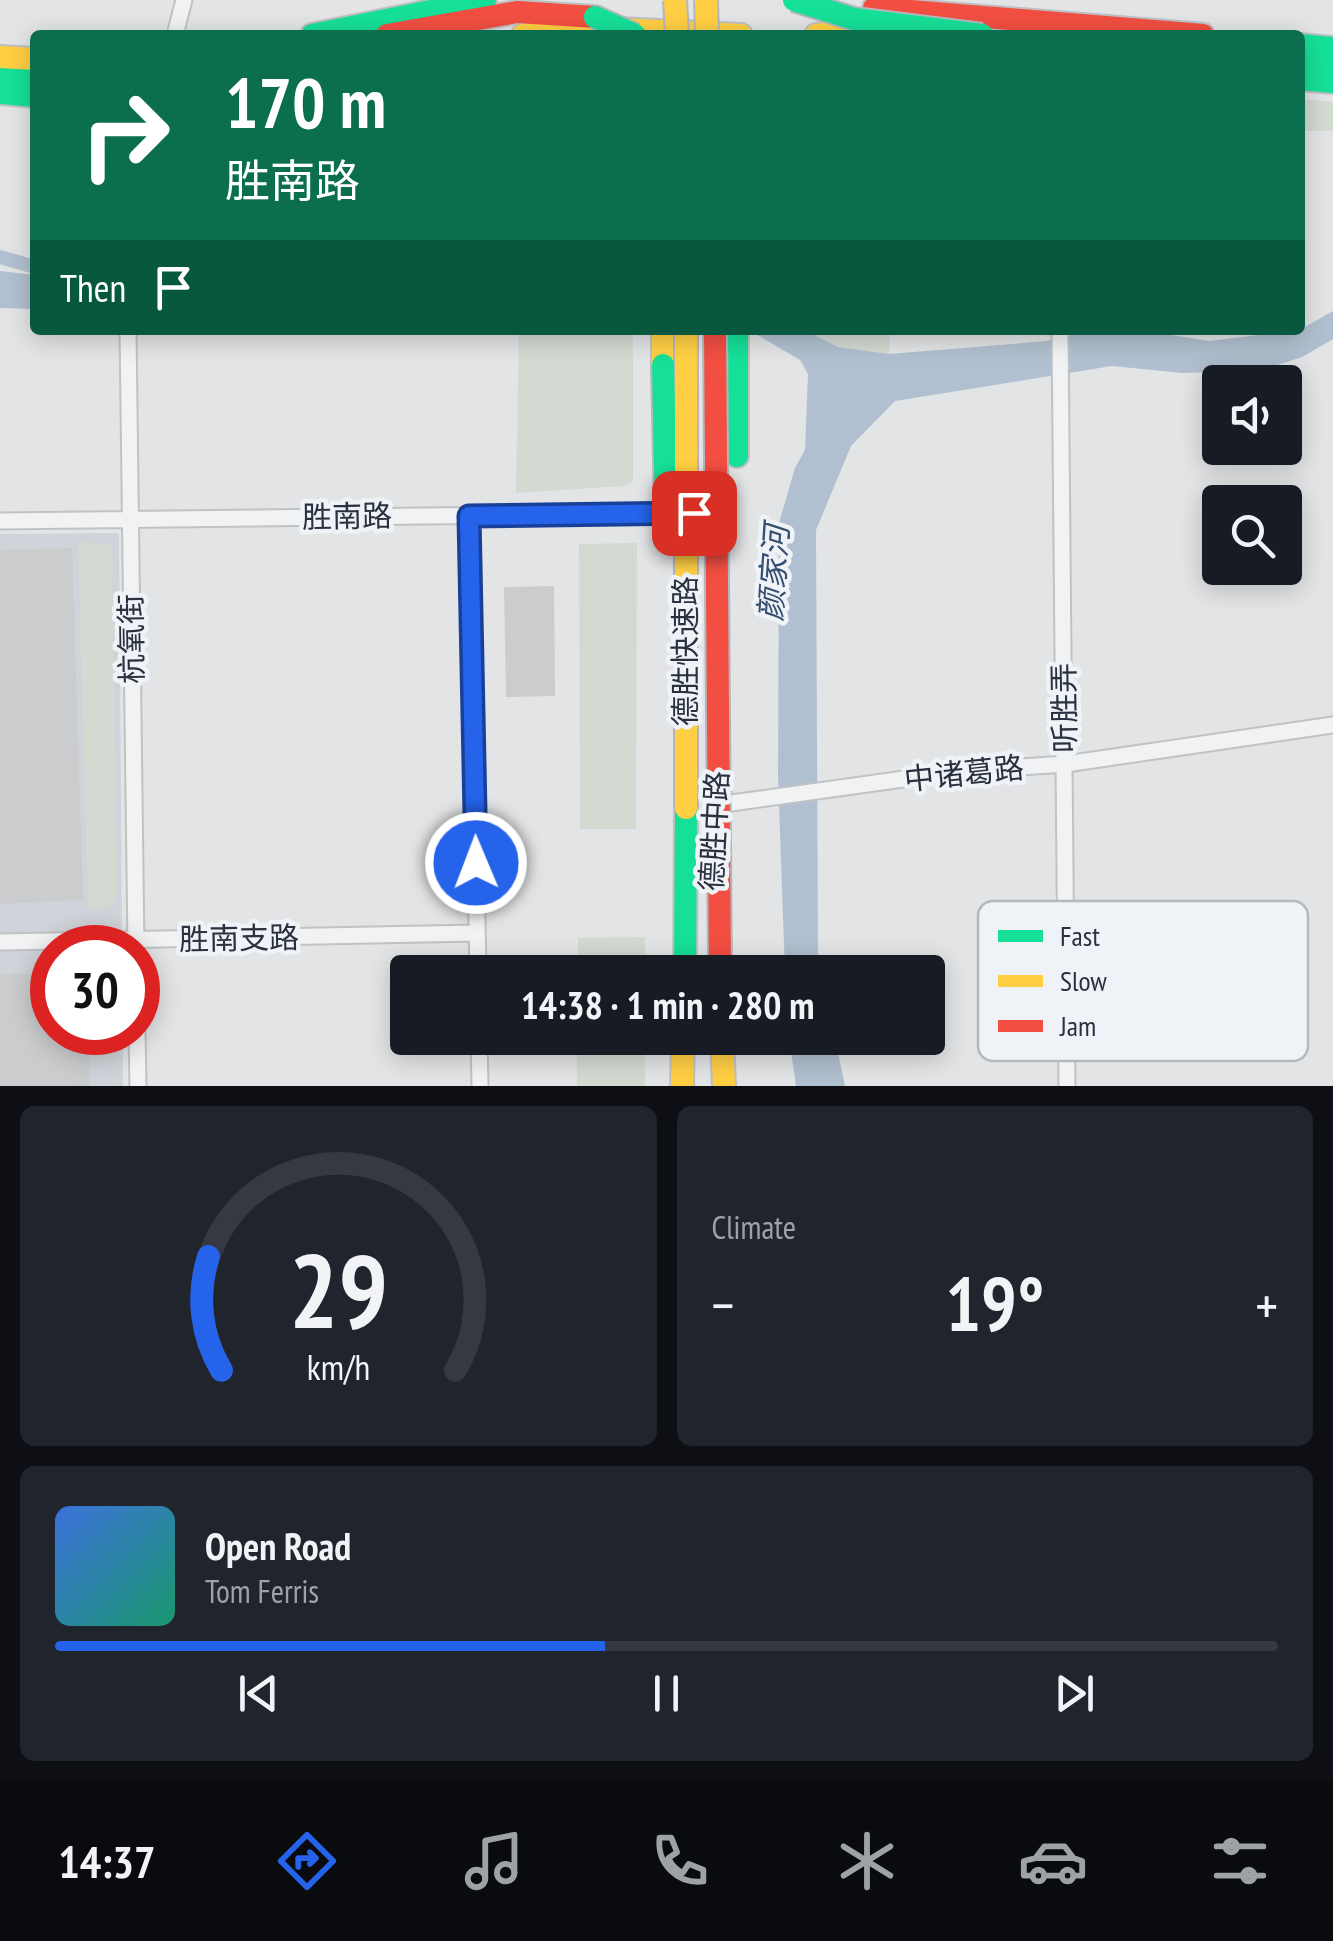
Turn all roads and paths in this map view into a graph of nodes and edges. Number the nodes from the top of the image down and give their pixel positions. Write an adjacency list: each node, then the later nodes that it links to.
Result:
1 (184, 0): 12 (street)
2 (523, 0): 9 (main road)
3 (675, 0): 18 (main road, bridge)
4 (684, 0): 19 (main road)
5 (706, 0): 20 (main road, bridge)
6 (720, 0): 21 (main road)
7 (780, 0): 10 (main road)
8 (794, 0): 11 (main road, bridge)
9 (489, 8): 13 (main road); 14 (main road); 16 (main road, bridge)
10 (978, 17): 11 (main road, bridge); 23 (main road)
11 (889, 25): 22 (main road, bridge)
12 (177, 30)
13 (345, 30)
14 (405, 30)
15 (556, 30): 17 (main road)
16 (620, 30)
17 (630, 30)
18 (700, 30)
19 (701, 30)
20 (703, 30)
21 (705, 30)
22 (836, 30)
23 (1140, 30)
24 (1305, 45): 25 (main road)
25 (1333, 48)
26 (0, 57): 27 (main road)
27 (30, 59)
28 (1305, 63): 29 (main road)
29 (1333, 66)
30 (0, 74): 31 (main road)
31 (30, 76)
32 (1305, 79): 33 (main road)
33 (1333, 82)
34 (0, 92): 35 (main road)
35 (30, 95)
36 (128, 335): 46 (street, 杭氧街)
37 (663, 335): 52 (main road, bridge)
38 (689, 335): 52 (main road, 德胜快速路, bridge)
39 (689, 335): 44 (main road, 德胜中路)
40 (715, 335): 48 (main road, 德胜快速路, bridge)
41 (727, 335): 51 (main road, 德胜中路)
42 (737, 335): 48 (main road, bridge)
43 (1060, 335): 50 (street, 听胜弄)
44 (694, 513): 45 (street, 胜南路); 61 (main road, 德胜中路)
45 (469, 516): 46 (street, 胜南路); 55 (street)
46 (131, 520): 47 (street, 胜南路); 54 (street, 杭氧街)
47 (0, 521)
48 (718, 651): 63 (main road, 德胜快速路, bridge)
49 (1333, 725): 50 (street, 中诸葛路)
50 (1066, 764): 51 (street, 中诸葛路); 53 (street, 听胜弄)
51 (714, 805): 62 (main road, 德胜中路)
52 (686, 808): 60 (main road, 德胜快速路)
53 (1066, 901)
54 (136, 925)
55 (477, 934): 58 (street, 胜南支路); 59 (street)
56 (0, 942): 57 (street, 胜南支路)
57 (30, 942)
58 (160, 943)
59 (478, 955)
60 (686, 955)
61 (695, 955)
62 (710, 955)
63 (720, 955)
64 (138, 1055): 70 (street)
65 (480, 1055): 71 (street)
66 (683, 1055): 72 (main road)
67 (695, 1055): 73 (main road)
68 (709, 1055): 74 (main road)
69 (723, 1055): 75 (main road)
70 (138, 1086)
71 (480, 1086)
72 (682, 1086)
73 (695, 1086)
74 (710, 1086)
75 (724, 1086)

